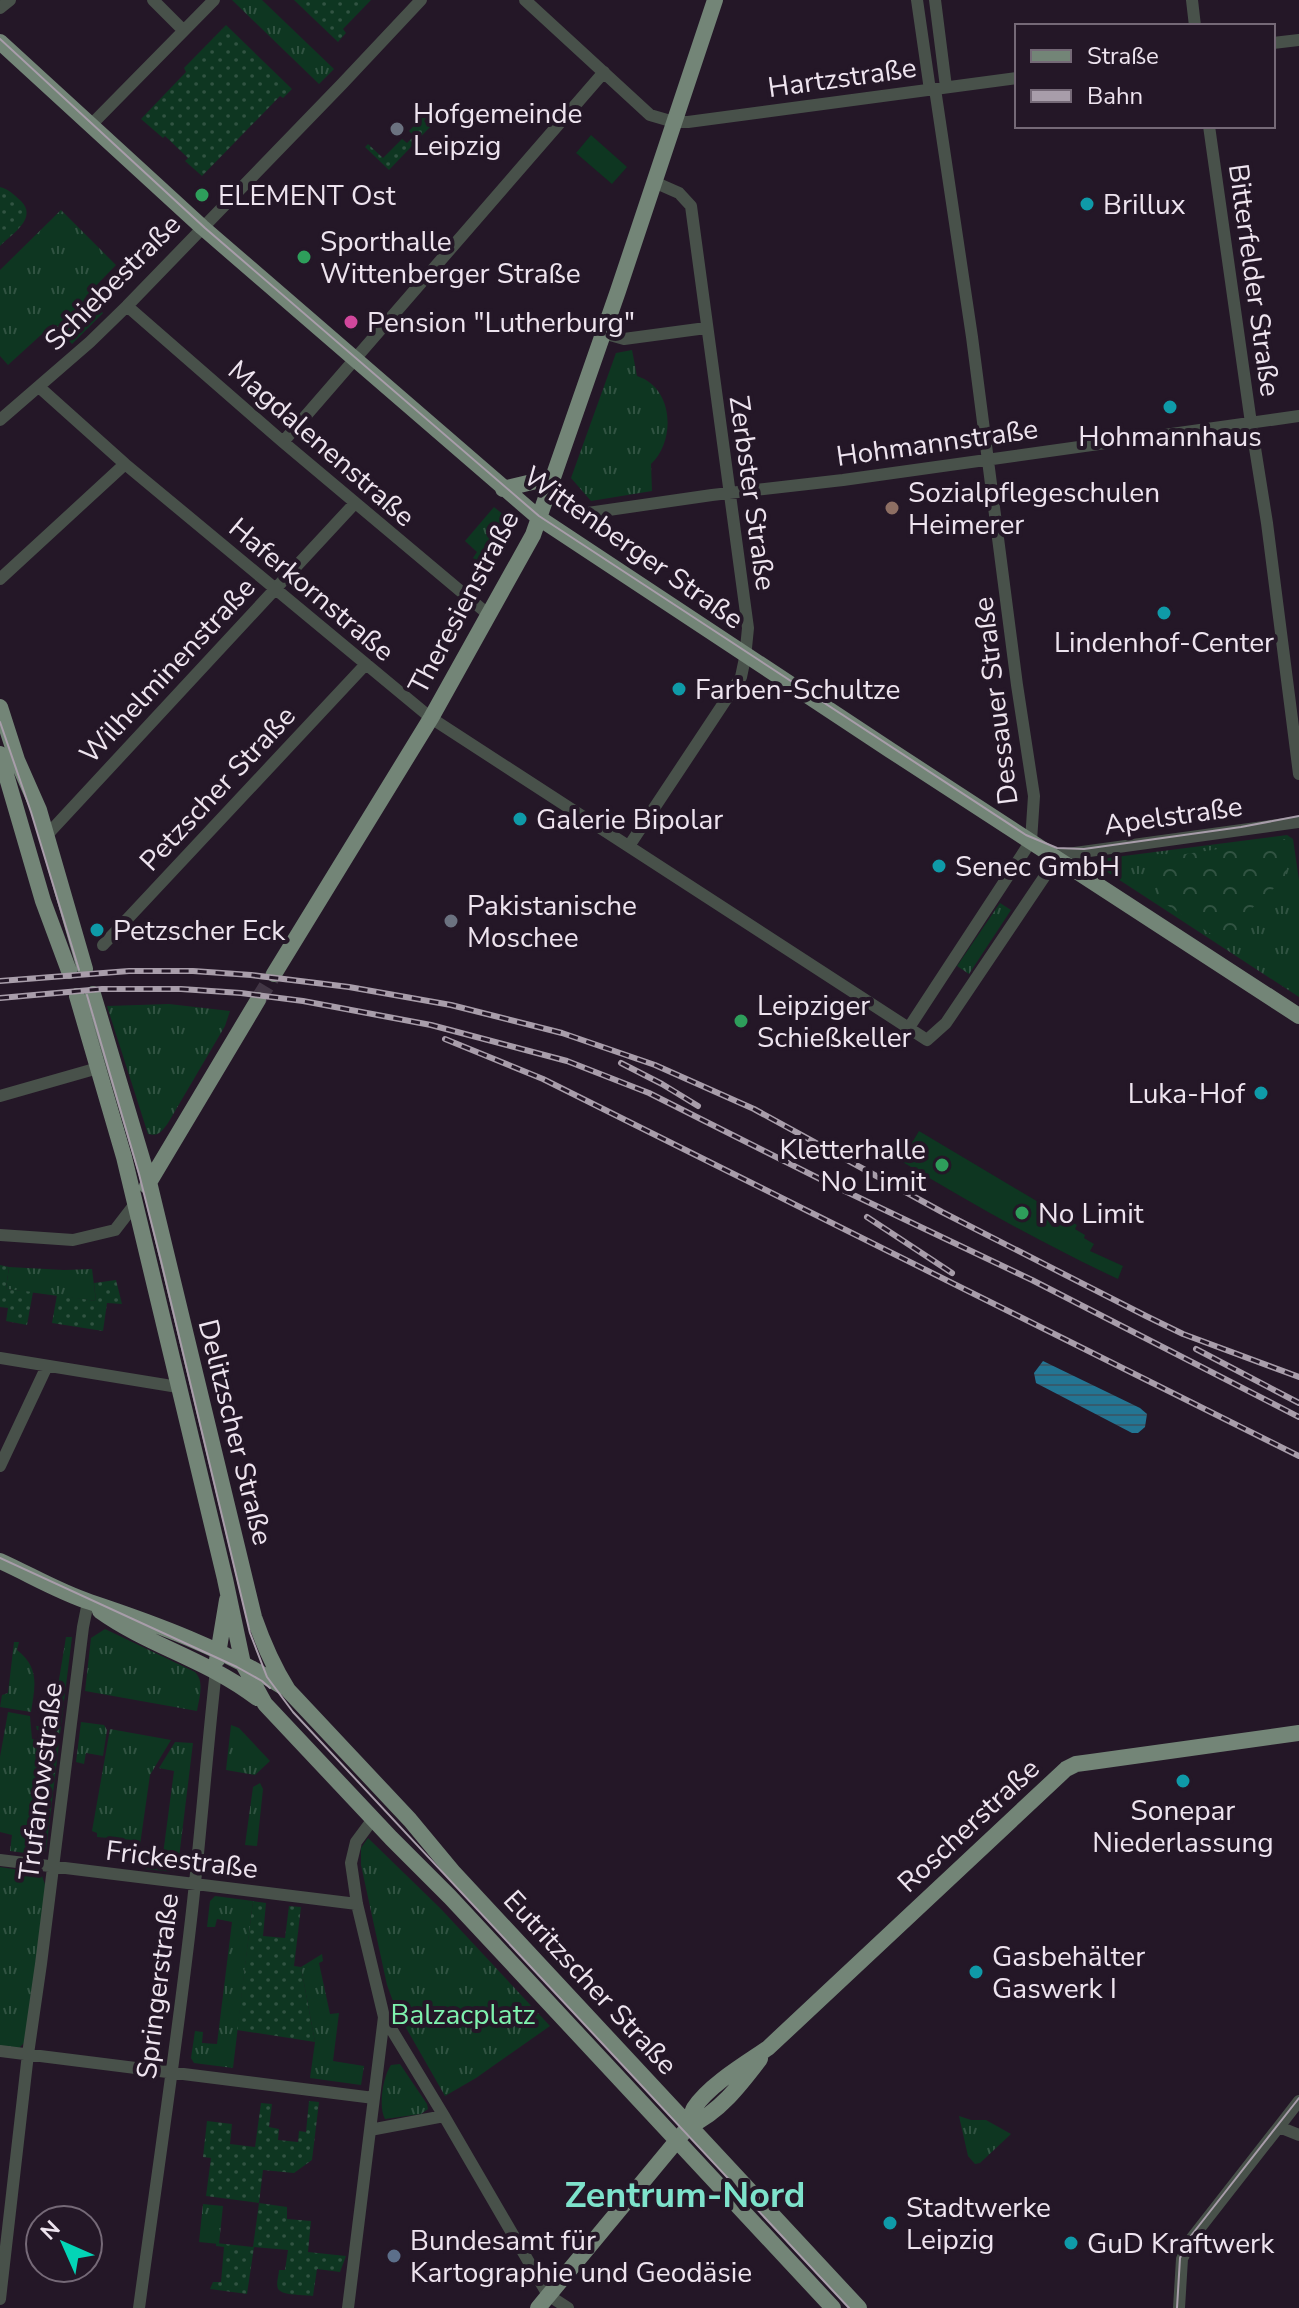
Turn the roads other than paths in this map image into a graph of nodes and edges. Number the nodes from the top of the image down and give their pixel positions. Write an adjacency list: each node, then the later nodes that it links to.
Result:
1 (10, 0): 10 (street)
2 (153, 0): 12 (street)
3 (214, 0): 12 (street)
4 (421, 0): 23 (street, Schiebestraße)
5 (525, 0): 16 (street)
6 (715, 0): 19 (main road, Theresienstraße)
7 (917, 0): 18 (street, Dessauer Straße)
8 (935, 0): 18 (street, Dessauer Straße)
9 (1192, 0): 11 (street)
10 (0, 8)
11 (1195, 24)
12 (183, 30): 20 (street)
13 (1299, 40): 15 (street)
14 (0, 42): 20 (main road, Wittenberger Straße)
15 (1275, 43)
16 (604, 72): 19 (street); 27 (street)
17 (1015, 78): 18 (street, Hartzstraße)
18 (937, 89): 19 (street, Hartzstraße); 33 (street, Dessauer Straße)
19 (674, 122): 22 (main road, Theresienstraße)
20 (90, 126): 23 (main road, Wittenberger Straße)
21 (1209, 128): 31 (street, Bitterfelder Straße)
22 (654, 182): 25 (street, Zerbster Straße); 26 (main road, Theresienstraße)
23 (202, 227): 24 (street, Schiebestraße); 27 (main road, Wittenberger Straße)
24 (127, 306): 28 (street, Schiebestraße); 32 (street, Magdalenenstraße)
25 (706, 328): 26 (street); 37 (street, Zerbster Straße)
26 (603, 333): 35 (main road, Theresienstraße)
27 (354, 360): 32 (street); 36 (main road, Wittenberger Straße)
28 (39, 387): 30 (street, Schiebestraße); 34 (street, Haferkornstraße)
29 (1299, 416): 31 (street, Hohmannstraße)
30 (0, 420)
31 (1251, 423): 33 (street, Hohmannstraße); 49 (street, Bitterfelder Straße)
32 (283, 442): 38 (street, Magdalenenstraße)
33 (989, 459): 37 (street, Hohmannstraße); 53 (street, Dessauer Straße)
34 (125, 464): 41 (street); 42 (street, Haferkornstraße)
35 (553, 477): 36 (main road); 40 (main road, Theresienstraße)
36 (503, 489): 40 (main road, Wittenberger Straße)
37 (730, 494): 39 (street, Hohmannstraße); 44 (street, Zerbster Straße)
38 (355, 503): 42 (street, Wilhelminenstraße); 43 (street, Magdalenenstraße)
39 (581, 514)
40 (539, 518): 43 (main road, Theresienstraße); 44 (main road, Wittenberger Straße)
41 (0, 579)
42 (275, 589): 45 (street, Haferkornstraße); 52 (street, Wilhelminenstraße)
43 (489, 615): 47 (main road, Theresienstraße)
44 (746, 655): 53 (main road, Wittenberger Straße); 54 (street, Zerbster Straße)
45 (366, 664): 47 (street, Haferkornstraße); 56 (street, Petzscher Straße)
46 (0, 707): 52 (main road)
47 (431, 718): 54 (street, Haferkornstraße); 57 (main road, Theresienstraße)
48 (0, 754): 50 (main road)
49 (1299, 774)
50 (5, 791): 52 (main road)
51 (1299, 822): 55 (street, Apelstraße)
52 (47, 835)
53 (1031, 841): 55 (main road, Wittenberger Straße); 60 (street, Dessauer Straße)
54 (629, 846): 60 (street, Haferkornstraße)
55 (1055, 857): 59 (main road, Wittenberger Straße); 60 (street)
56 (103, 945)
57 (274, 974)
58 (258, 1000): 64 (main road)
59 (1299, 1016)
60 (908, 1029)
61 (98, 1068): 62 (street); 63 (main road, Delitzscher Straße); 66 (main road, Delitzscher Straße)
62 (0, 1096)
63 (136, 1137): 64 (main road); 65 (main road, Delitzscher Straße)
64 (172, 1143): 65 (main road)
65 (149, 1182): 66 (main road); 80 (main road, Delitzscher Straße)
66 (135, 1204): 67 (street); 68 (main road, Delitzscher Straße)
67 (115, 1230): 68 (street); 69 (street)
68 (141, 1231): 72 (main road, Delitzscher Straße)
69 (0, 1235)
70 (0, 1358): 71 (street)
71 (47, 1366): 72 (street); 73 (street)
72 (178, 1387): 75 (main road, Delitzscher Straße)
73 (0, 1466)
74 (0, 1561): 76 (main road)
75 (228, 1593): 77 (main road); 78 (main road, Delitzscher Straße)
76 (88, 1602): 77 (main road); 79 (main road); 85 (street, Trufanowstraße)
77 (218, 1652): 78 (main road); 79 (main road)
78 (243, 1664): 80 (main road); 81 (main road, Delitzscher Straße)
79 (216, 1670): 81 (main road); 86 (street, Springerstraße)
80 (288, 1690): 97 (main road, Eutritzscher Straße)
81 (265, 1704): 83 (main road, Eutritzscher Straße)
82 (1299, 1733): 97 (main road, Roscherstraße)
83 (373, 1819): 87 (street); 101 (main road, Eutritzscher Straße)
84 (0, 1860): 85 (street, Frickestraße)
85 (53, 1867): 86 (street, Frickestraße); 91 (street, Trufanowstraße)
86 (194, 1885): 87 (street, Frickestraße); 93 (street, Springerstraße)
87 (357, 1904): 88 (street)
88 (384, 2017): 89 (street); 92 (street)
89 (403, 2048): 92 (street); 96 (street)
90 (0, 2051): 91 (street)
91 (28, 2054): 93 (street); 102 (street, Trufanowstraße)
92 (380, 2060): 94 (street)
93 (171, 2071): 94 (street); 105 (street, Springerstraße)
94 (374, 2098): 99 (street)
95 (1299, 2101): 98 (street)
96 (444, 2116): 99 (street); 103 (street)
97 (689, 2126): 101 (main road, Roscherstraße); 108 (main road, Eutritzscher Straße)
98 (1279, 2127): 100 (street); 109 (street)
99 (370, 2130): 106 (street)
100 (1299, 2135)
101 (678, 2141): 103 (main road, Roscherstraße); 107 (main road, Eutritzscher Straße)
102 (0, 2299)
103 (543, 2302): 104 (street)
104 (567, 2307)
105 (139, 2308)
106 (348, 2308)
107 (833, 2308)
108 (859, 2308)
109 (1179, 2308)

